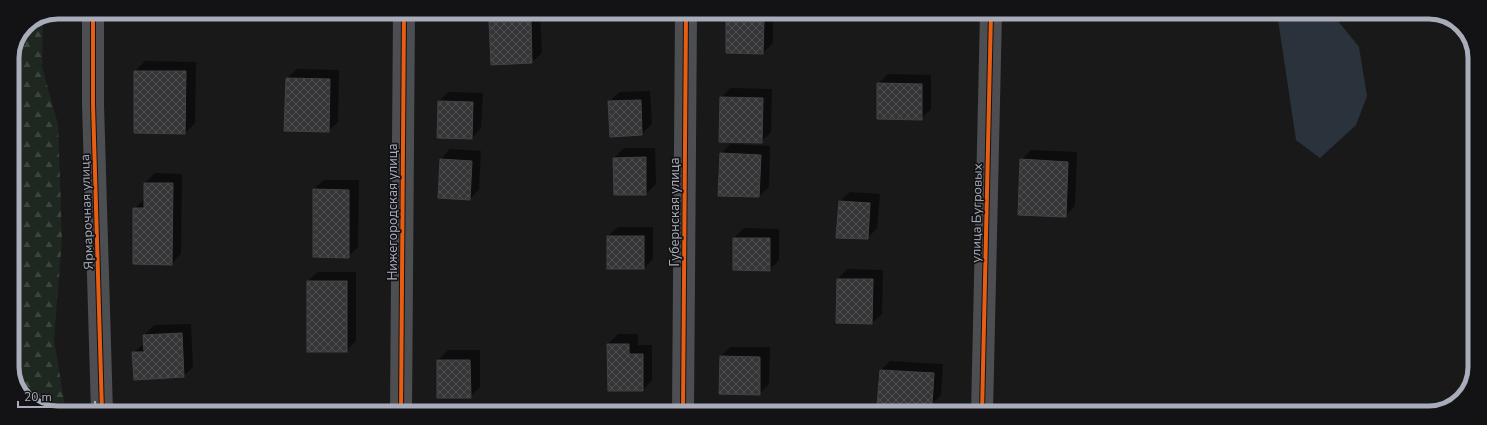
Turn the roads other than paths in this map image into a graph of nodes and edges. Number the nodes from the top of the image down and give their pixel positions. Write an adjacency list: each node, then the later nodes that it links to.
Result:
1 (93, 19): 5 (street, Ярмарочная улица)
2 (404, 19): 6 (street, Нижегородская улица)
3 (686, 19): 7 (street, Губернская улица)
4 (991, 19): 8 (street, улица Бугровых)
5 (102, 406)
6 (401, 406)
7 (683, 406)
8 (982, 406)

